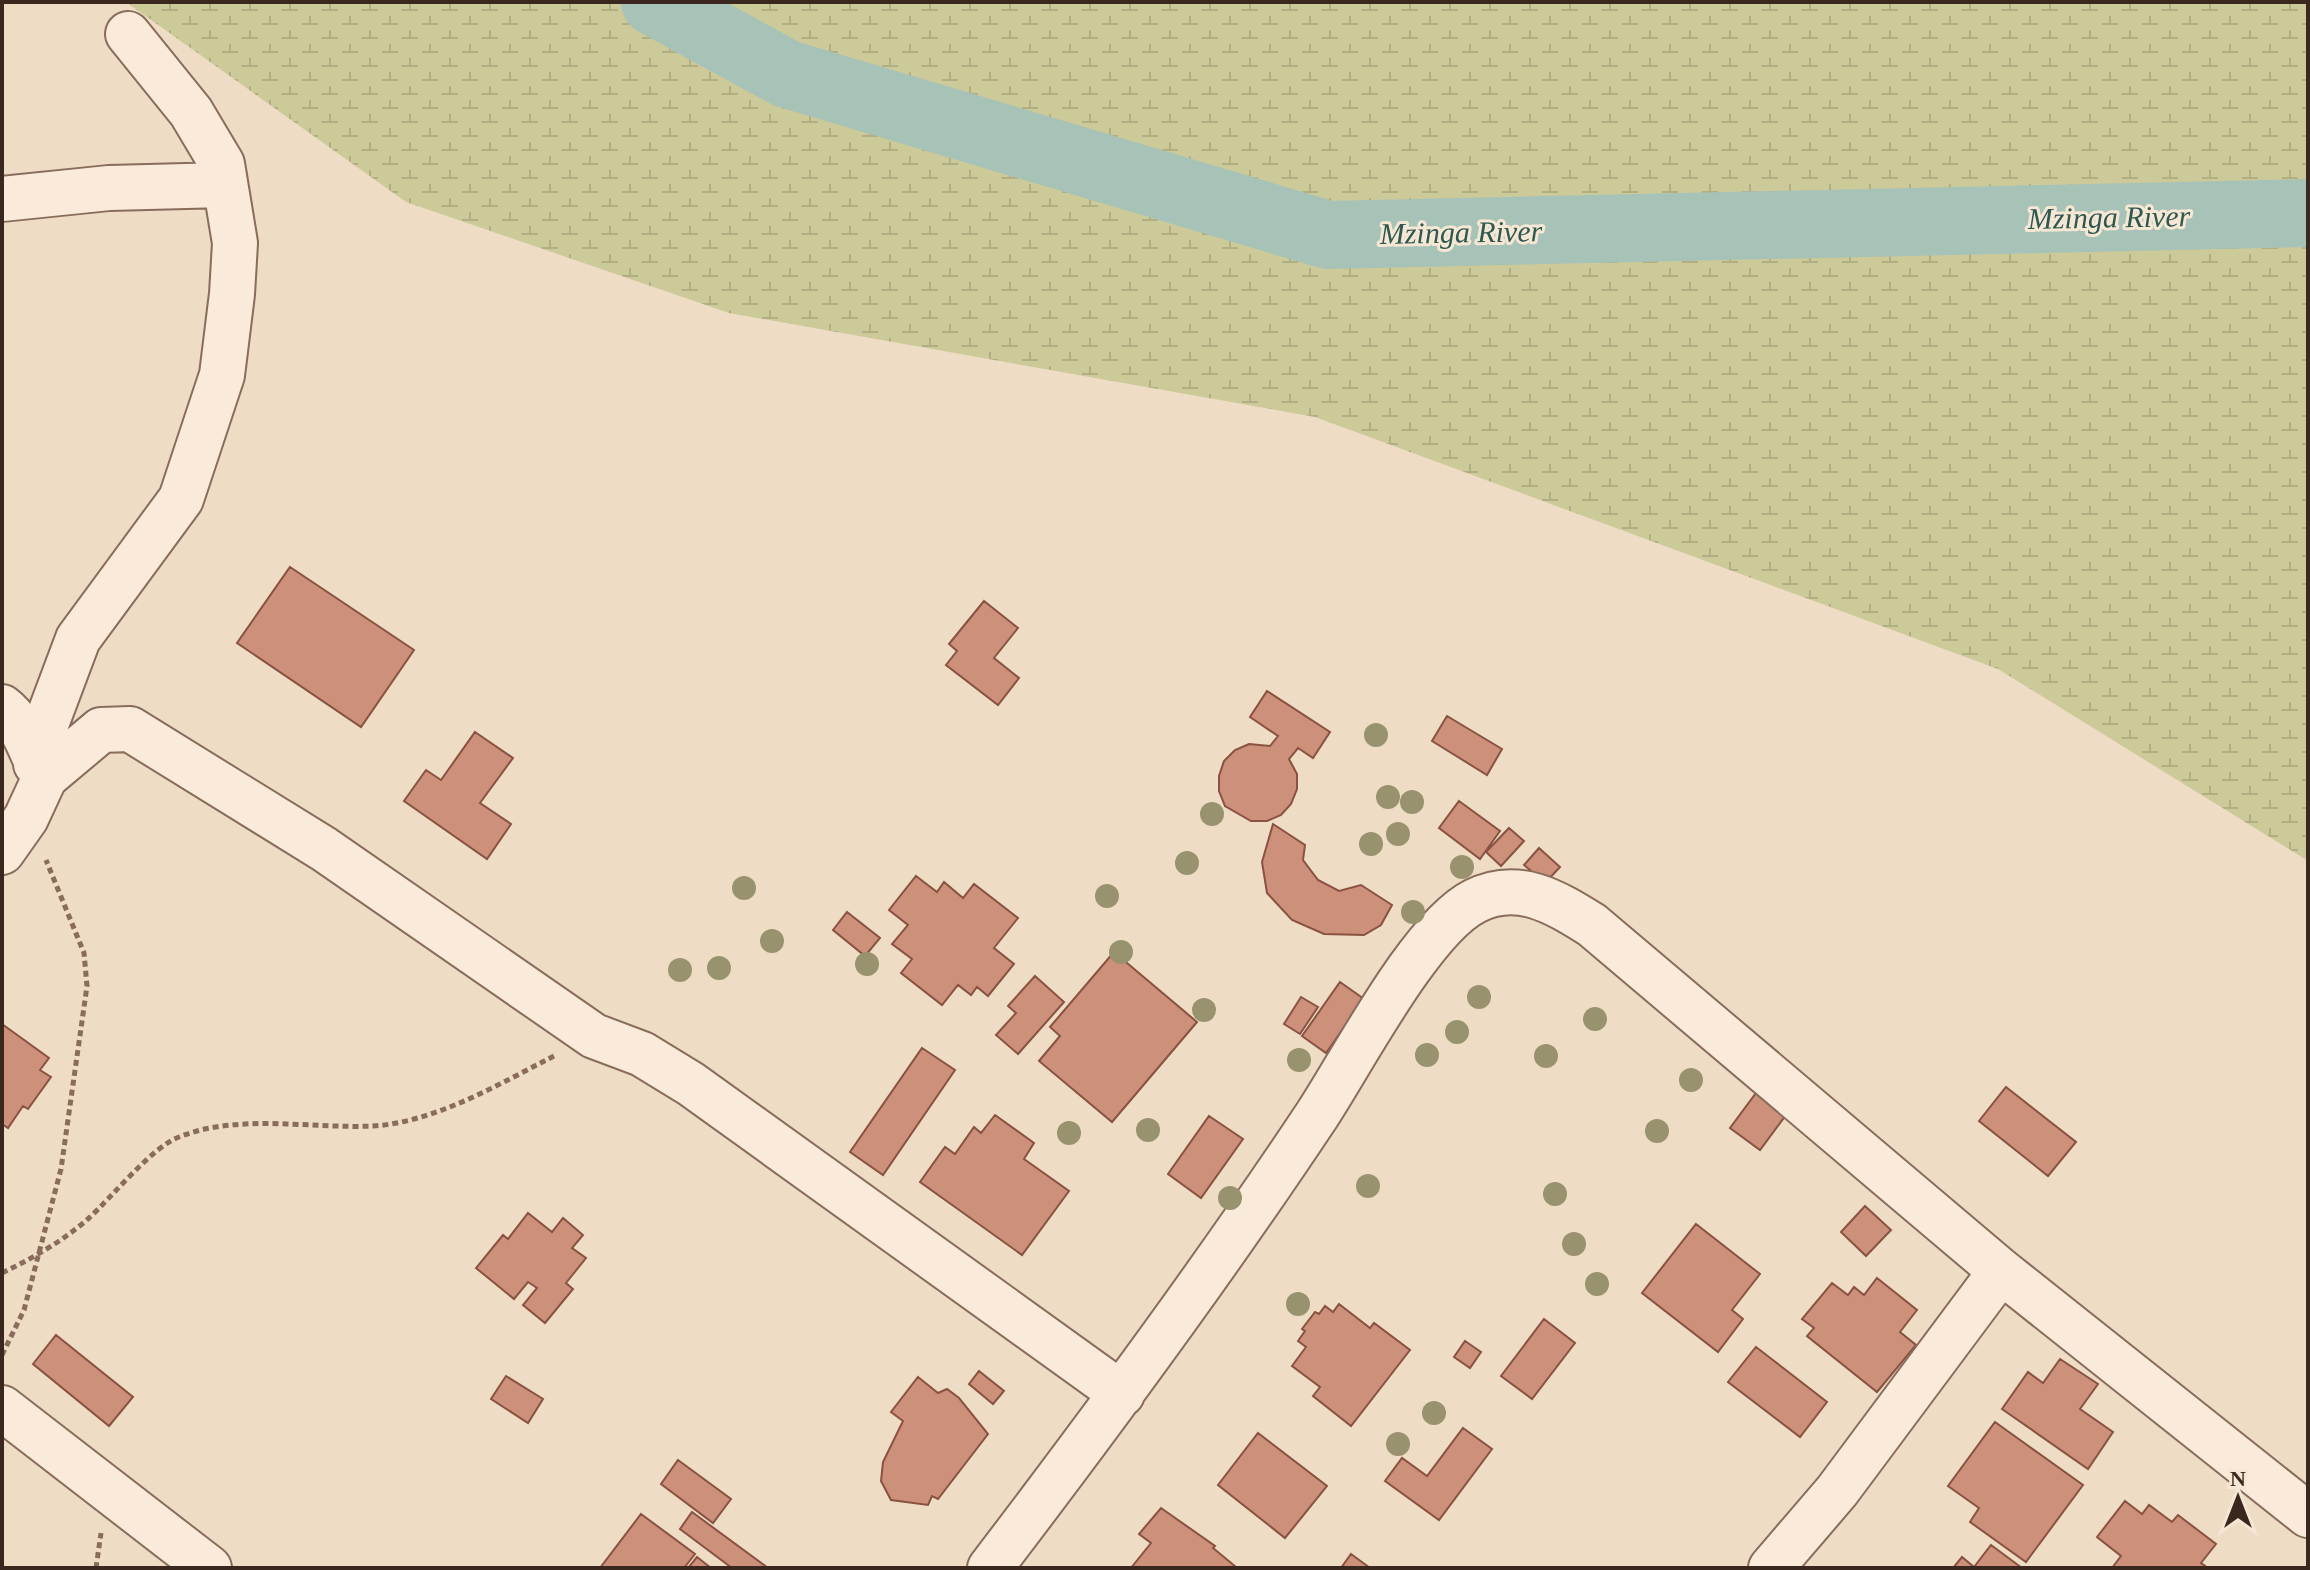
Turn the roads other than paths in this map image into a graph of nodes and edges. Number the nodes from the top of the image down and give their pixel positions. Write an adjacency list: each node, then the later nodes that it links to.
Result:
1 (128, 34): 2 (street)
2 (225, 185): 3 (street); 5 (street)
3 (2, 199)
4 (2, 707): 5 (street)
5 (41, 771): 6 (street); 8 (street)
6 (23, 854)
7 (2001, 1271): 8 (street); 10 (street); 13 (street)
8 (1122, 1394): 12 (street)
9 (2, 1408): 11 (street)
10 (2308, 1515)
11 (209, 1568)
12 (990, 1568)
13 (1771, 1568)

